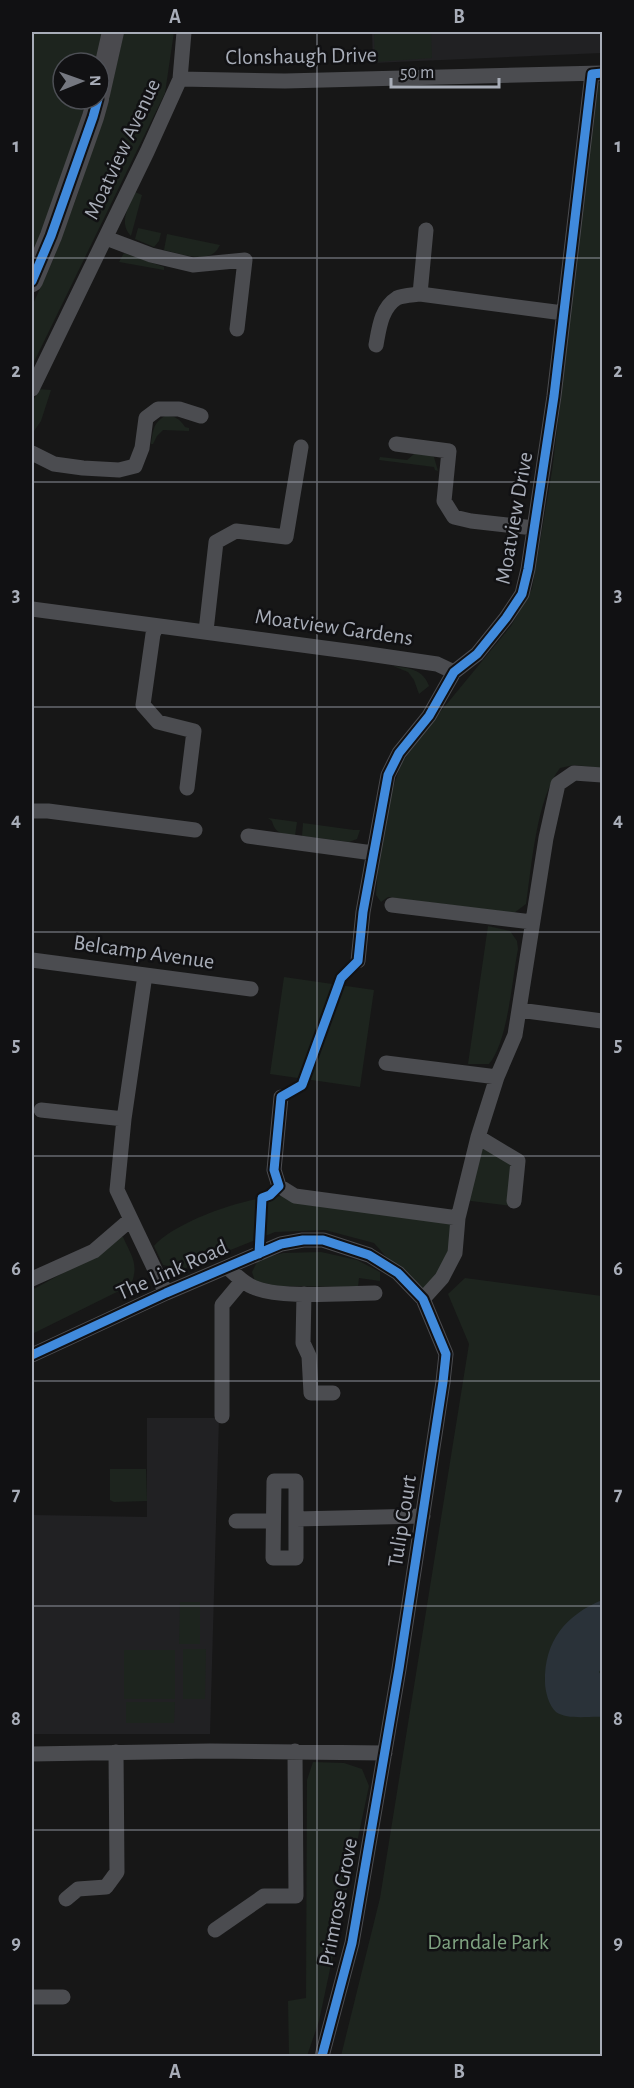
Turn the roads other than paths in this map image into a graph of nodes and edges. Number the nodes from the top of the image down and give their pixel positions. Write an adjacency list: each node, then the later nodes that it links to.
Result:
1 (113, 32): 3 (street)
2 (184, 32): 5 (street)
3 (109, 51)
4 (597, 74): 5 (street, Clonshaugh Drive); 11 (street, Moatview Drive)
5 (180, 80): 8 (street, Moatview Avenue)
6 (95, 111): 9 (street)
7 (426, 230): 10 (street)
8 (106, 238): 12 (street, Moatview Avenue); 14 (street, Moatview Avenue)
9 (32, 281)
10 (420, 294): 11 (street); 13 (street)
11 (563, 313): 19 (street, Moatview Drive)
12 (237, 329)
13 (376, 345)
14 (32, 389)
15 (201, 416): 18 (street)
16 (396, 444): 19 (street, Moatview Drive)
17 (301, 447): 22 (street)
18 (32, 453)
19 (534, 528): 23 (street, Moatview Drive)
20 (32, 609): 21 (street, Moatview Gardens)
21 (157, 626): 22 (street, Moatview Gardens); 25 (street)
22 (206, 631): 23 (street, Moatview Gardens)
23 (454, 672): 29 (street, Moatview Drive)
24 (603, 775): 31 (street)
25 (187, 788)
26 (32, 811): 27 (street)
27 (195, 830)
28 (248, 836): 29 (street)
29 (373, 853): 33 (street, Moatview Drive)
30 (392, 904): 31 (street)
31 (532, 922): 36 (street)
32 (32, 960): 34 (street, Belcamp Avenue)
33 (358, 961)
34 (145, 975): 35 (street, Belcamp Avenue); 42 (street)
35 (251, 989)
36 (519, 1010): 37 (street); 39 (street)
37 (603, 1021)
38 (386, 1062): 39 (street)
39 (497, 1077): 43 (street)
40 (281, 1097): 45 (street)
41 (41, 1110): 42 (street)
42 (124, 1119): 46 (street)
43 (478, 1137): 44 (street); 45 (street)
44 (514, 1201)
45 (458, 1218): 53 (street)
46 (130, 1220): 48 (street); 50 (street)
47 (227, 1267): 49 (street); 50 (street, The Link Road); 53 (street, The Link Road)
48 (32, 1279)
49 (242, 1281): 52 (street); 56 (street)
50 (166, 1293): 54 (street, The Link Road)
51 (375, 1293): 52 (street)
52 (304, 1294): 55 (street)
53 (423, 1299): 57 (street, Tulip Court)
54 (32, 1355)
55 (333, 1393)
56 (222, 1416)
57 (423, 1516): 58 (street, Tulip Court); 63 (street, Tulip Court)
58 (296, 1519): 60 (street); 60 (street)
59 (236, 1521): 60 (street)
60 (273, 1521)
61 (295, 1751): 62 (street); 63 (street); 66 (street, Primrose Grove)
62 (116, 1752): 64 (street); 65 (street)
63 (385, 1753): 69 (street, Primrose Grove)
64 (32, 1754)
65 (66, 1899)
66 (215, 1930)
67 (32, 1997): 68 (street)
68 (63, 1997)
69 (321, 2056)

